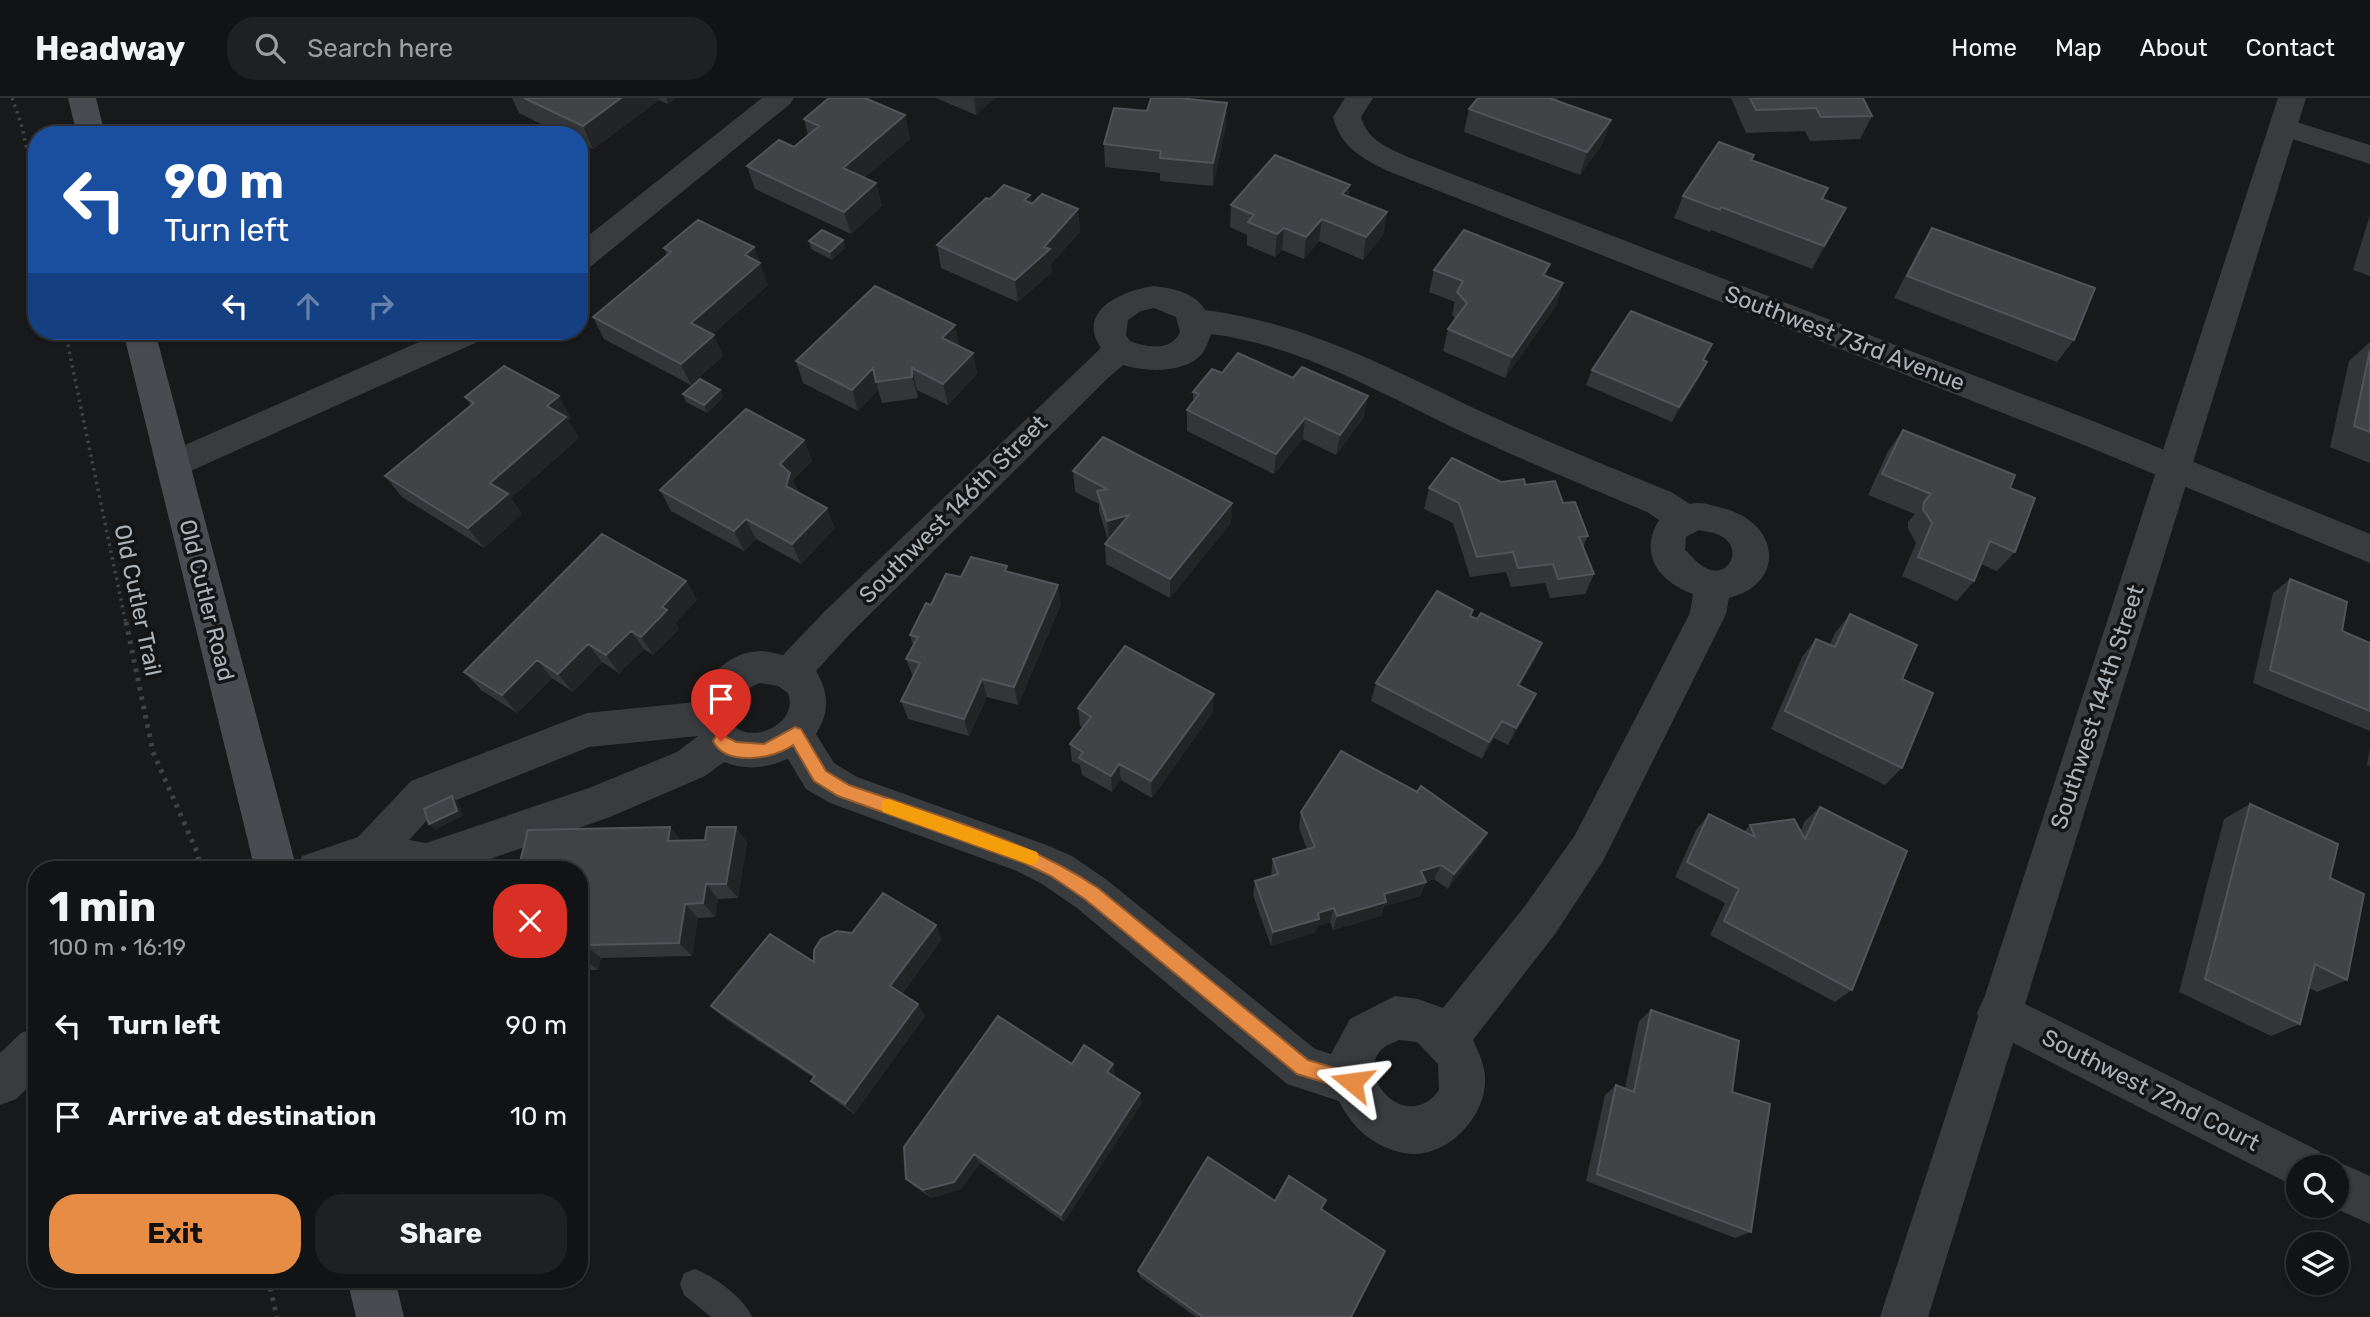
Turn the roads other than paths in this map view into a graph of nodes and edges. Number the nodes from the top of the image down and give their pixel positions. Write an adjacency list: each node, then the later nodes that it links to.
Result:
1 (82, 98): 5 (main road)
2 (780, 98): 7 (street)
3 (1356, 102): 13 (street, Southwest 73rd Avenue)
4 (2288, 112): 6 (street); 13 (street, Southwest 144th Street)
5 (90, 126)
6 (2370, 155)
7 (588, 252)
8 (1195, 320): 11 (street); 11 (street); 14 (street)
9 (141, 340): 12 (main road, Old Cutler Road)
10 (452, 340): 12 (street)
11 (1120, 350): 17 (street, Southwest 146th Street)
12 (172, 465): 21 (main road, Old Cutler Road)
13 (2172, 470): 15 (street, Southwest 73rd Avenue); 25 (street, Southwest 144th Street)
14 (1686, 519): 16 (street); 16 (street)
15 (2370, 549)
16 (1713, 585): 26 (street)
17 (791, 672): 18 (street); 19 (street)
18 (716, 729): 19 (street); 20 (street); 24 (street)
19 (795, 734): 28 (street)
20 (372, 851): 22 (street); 23 (street)
21 (274, 861)
22 (343, 861)
23 (421, 861)
24 (429, 861)
25 (1999, 1013): 30 (street, Southwest 72nd Court); 37 (street, Southwest 144th Street)
26 (1447, 1038): 28 (street); 28 (street)
27 (28, 1057): 29 (street)
28 (1352, 1082)
29 (0, 1083)
30 (2286, 1158)
31 (2349, 1190): 32 (street)
32 (2370, 1201)
33 (695, 1284): 36 (lane)
34 (373, 1288): 35 (main road)
35 (380, 1317)
36 (736, 1317)
37 (1904, 1317)

